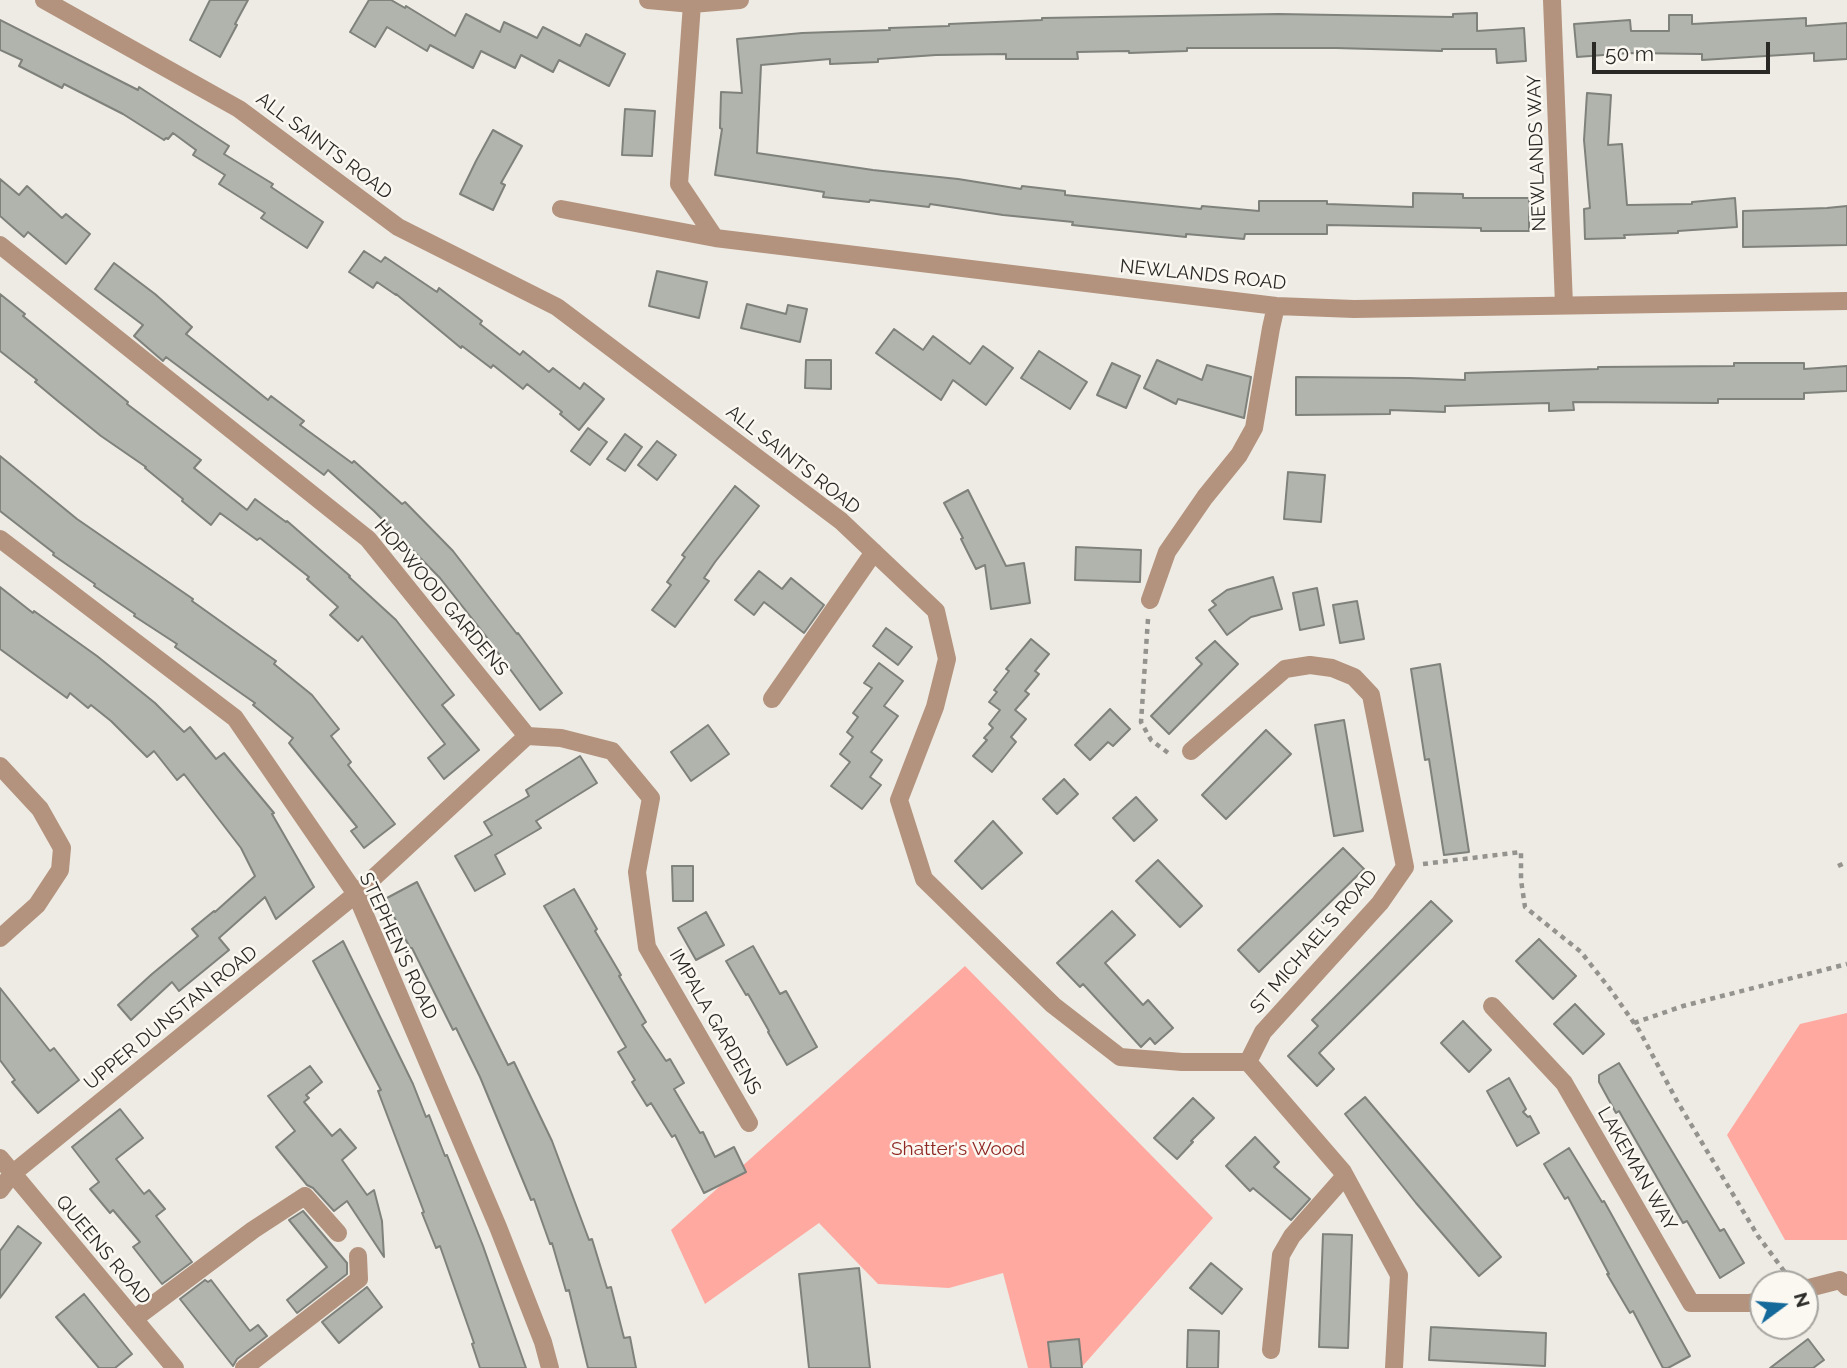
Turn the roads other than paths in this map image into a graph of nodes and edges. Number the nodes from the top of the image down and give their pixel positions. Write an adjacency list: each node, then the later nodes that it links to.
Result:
1 (44, 0): 13 (street, ALL SAINTS ROAD)
2 (648, 0): 5 (street)
3 (740, 0): 5 (street)
4 (1552, 0): 10 (street, NEWLANDS WAY)
5 (692, 4): 7 (street)
6 (561, 209): 7 (street, NEWLANDS ROAD)
7 (715, 238): 11 (street, NEWLANDS ROAD)
8 (0, 245): 16 (street, HOPWOOD GARDENS)
9 (1847, 301): 10 (street, NEWLANDS ROAD)
10 (1564, 305): 11 (street, NEWLANDS ROAD)
11 (1276, 306): 14 (street)
12 (0, 540): 19 (street, STEPHEN'S ROAD)
13 (874, 552): 15 (street); 22 (street, ALL SAINTS ROAD)
14 (1150, 600)
15 (772, 699)
16 (527, 736): 19 (street); 23 (street, IMPALA GARDENS)
17 (1191, 751): 22 (street, ST MICHAEL'S ROAD)
18 (0, 766): 20 (street)
19 (356, 894): 25 (street, UPPER DUNSTAN ROAD); 37 (street, STEPHEN'S ROAD)
20 (0, 938)
21 (1492, 1006): 32 (street, LAKEMAN WAY)
22 (1248, 1062): 26 (street)
23 (749, 1122)
24 (0, 1158): 25 (street, QUEENS ROAD)
25 (12, 1174): 27 (street, UPPER DUNSTAN ROAD); 33 (street, QUEENS ROAD)
26 (1345, 1176): 34 (street); 38 (street)
27 (0, 1190)
28 (338, 1233): 33 (street)
29 (358, 1256): 36 (street)
30 (1819, 1285): 31 (street)
31 (1847, 1287)
32 (1749, 1303)
33 (134, 1320): 35 (street, QUEENS ROAD)
34 (1271, 1350)
35 (175, 1368)
36 (244, 1368)
37 (550, 1368)
38 (1394, 1368)

